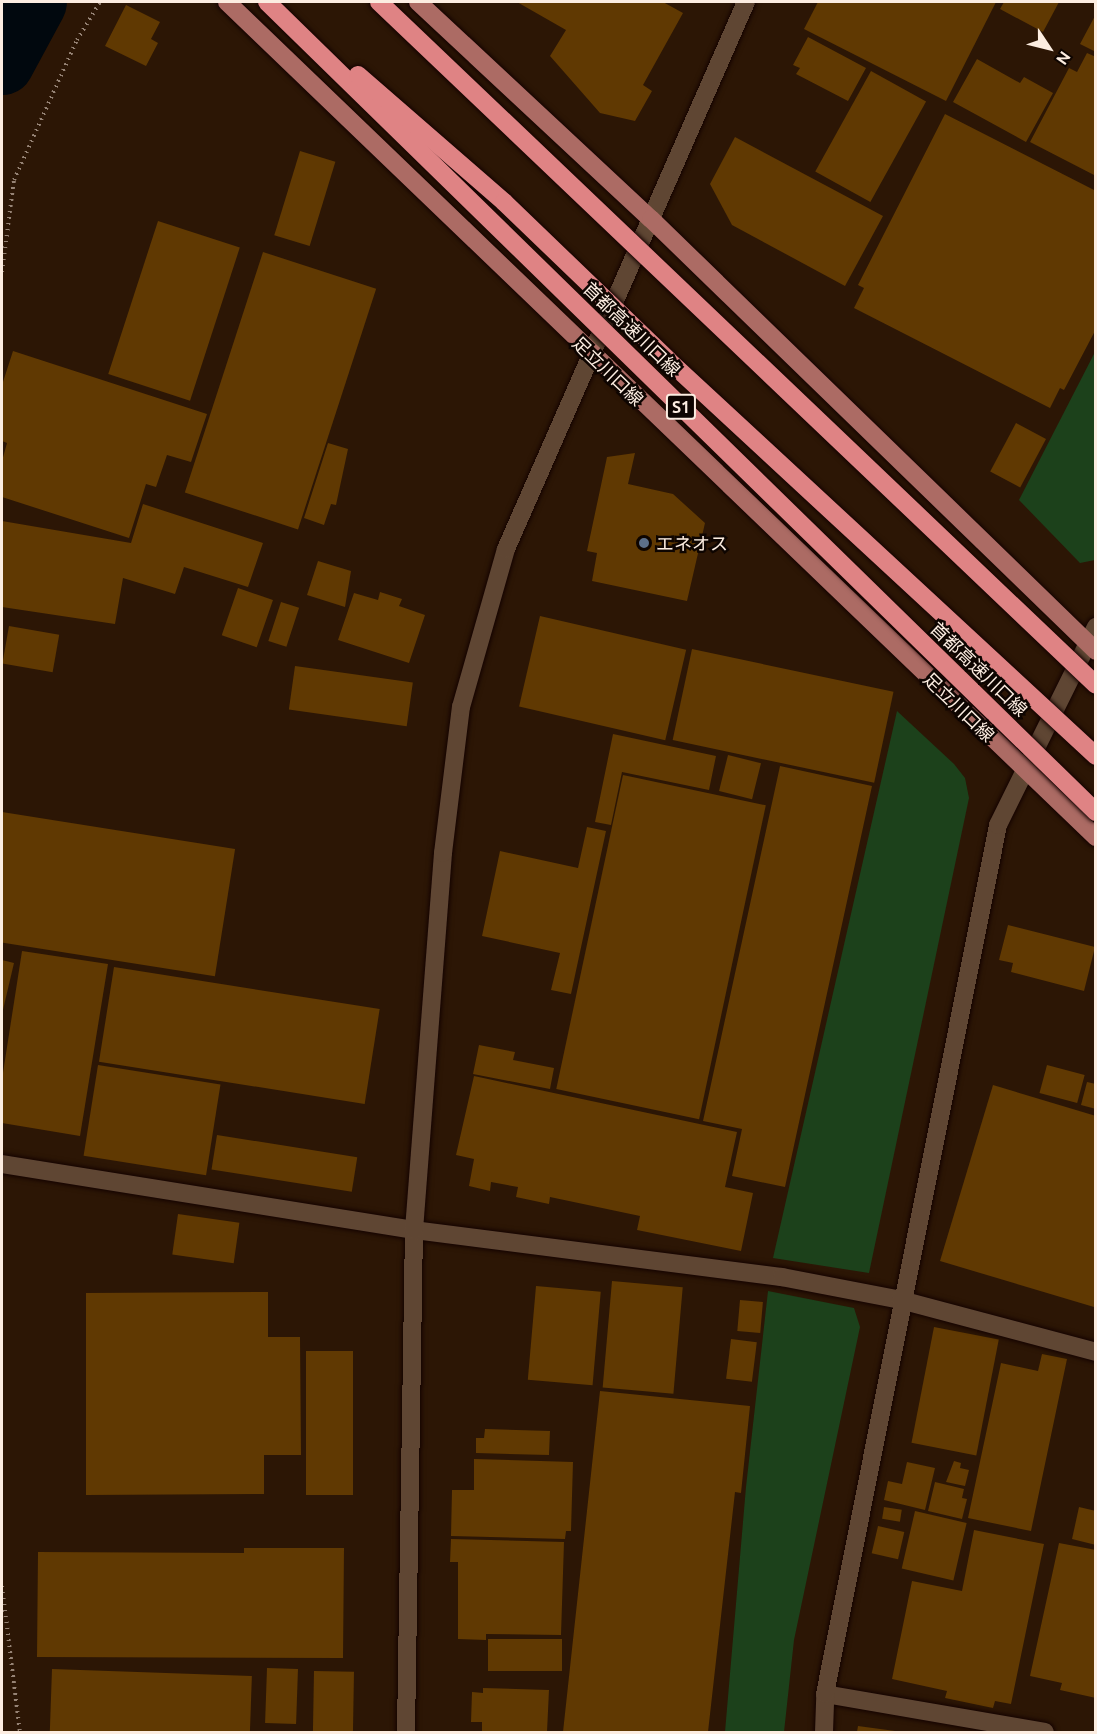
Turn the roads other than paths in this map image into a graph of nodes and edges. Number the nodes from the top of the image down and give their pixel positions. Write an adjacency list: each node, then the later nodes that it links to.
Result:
1 (227, 2): 8 (main road, 足立川口線)
2 (267, 2): 14 (highway, 首都高速川口線 / S1, bridge)
3 (274, 2): 12 (highway, bridge)
4 (379, 2): 11 (highway, bridge)
5 (418, 2): 7 (main road)
6 (746, 2): 7 (street)
7 (651, 219): 8 (street); 10 (main road)
8 (592, 356): 13 (main road, 足立川口線); 17 (street)
9 (1095, 627): 10 (street)
10 (1091, 647): 13 (street)
11 (1095, 685)
12 (1095, 756)
13 (1025, 770): 15 (main road, 足立川口線); 18 (street)
14 (1095, 812)
15 (1095, 837)
16 (2, 1164): 17 (street)
17 (414, 1230): 18 (street); 21 (street)
18 (901, 1300): 19 (street); 20 (street)
19 (1095, 1352)
20 (825, 1694): 22 (street); 23 (street)
21 (406, 1732)
22 (824, 1732)
23 (1045, 1732)

